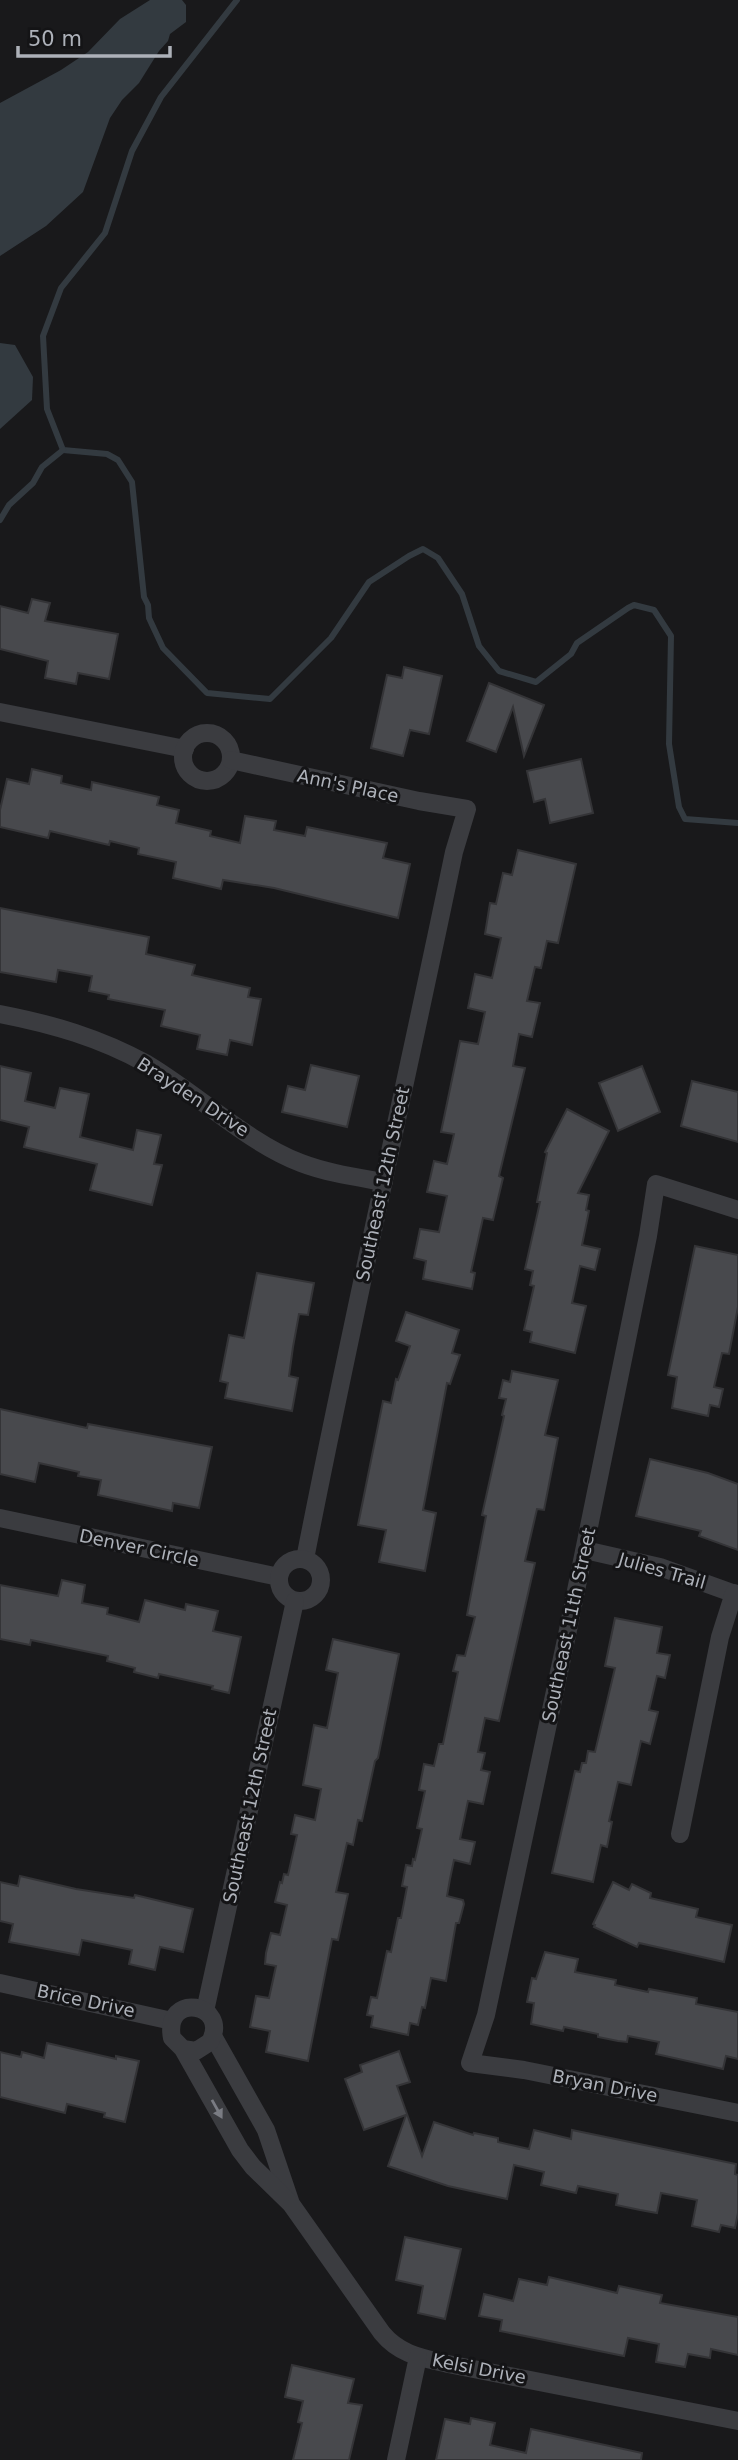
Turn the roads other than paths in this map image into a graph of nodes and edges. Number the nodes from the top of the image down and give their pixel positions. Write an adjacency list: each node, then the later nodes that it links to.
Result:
1 (0, 712): 2 (street)
2 (185, 749): 3 (street); 3 (street)
3 (230, 761): 4 (street, Ann's Place)
4 (467, 809): 6 (street, Southeast 12th Street)
5 (0, 1014): 6 (street, Brayden Drive)
6 (384, 1182): 10 (street, Southeast 12th Street)
7 (738, 1210): 9 (street, Southeast 11th Street)
8 (0, 1518): 11 (street, Denver Circle)
9 (585, 1550): 12 (street, Julies Trail); 20 (street, Southeast 11th Street)
10 (304, 1559): 11 (street); 13 (street)
11 (279, 1577): 13 (street)
12 (736, 1594): 14 (street)
13 (295, 1601): 16 (street, Southeast 12th Street)
14 (680, 1835)
15 (0, 1983): 17 (street, Brice Drive)
16 (205, 2011): 17 (street); 18 (street)
17 (172, 2021): 19 (street)
18 (213, 2036): 19 (street); 22 (street, Kelsi Drive)
19 (183, 2049): 22 (street, Kelsi Drive, one-way to 22)
20 (470, 2063): 21 (street, Bryan Drive)
21 (738, 2113)
22 (291, 2204): 23 (street, Kelsi Drive)
23 (418, 2357): 24 (street, Kelsi Drive); 25 (street)
24 (738, 2421)
25 (396, 2460)

